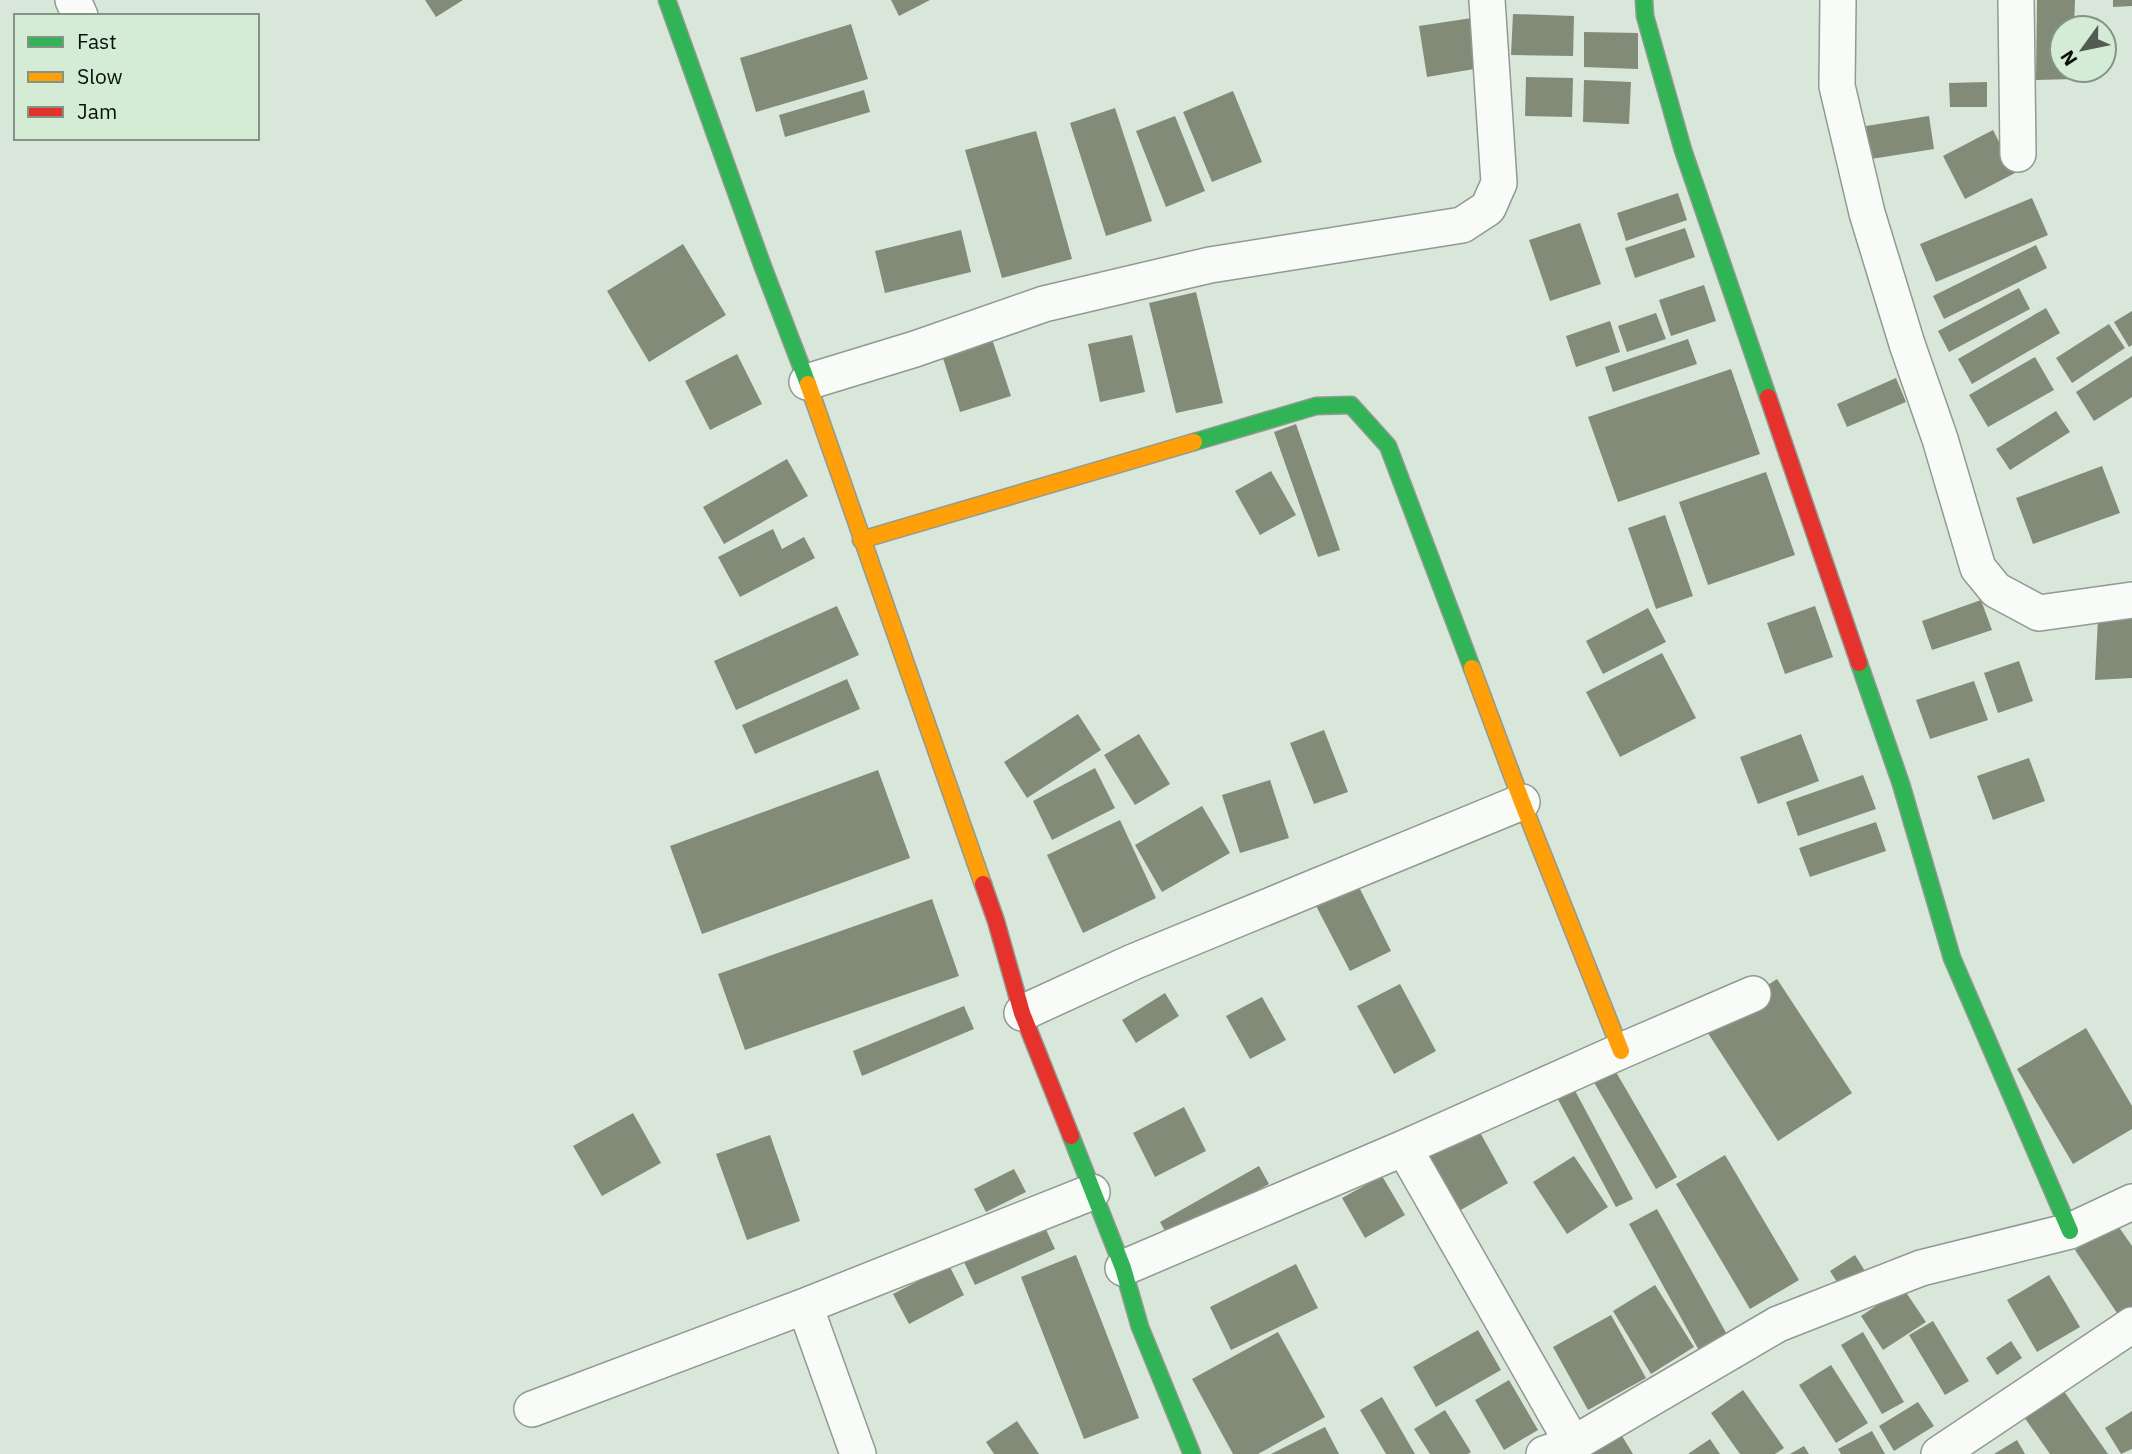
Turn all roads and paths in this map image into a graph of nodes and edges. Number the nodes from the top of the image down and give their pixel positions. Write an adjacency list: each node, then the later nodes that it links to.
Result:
1 (667, 0): 7 (street)
2 (1487, 0): 7 (street)
3 (1644, 0): 17 (street)
4 (1838, 0): 9 (street)
5 (2016, 0): 6 (street)
6 (2018, 154)
7 (807, 382): 8 (street)
8 (861, 540): 10 (street); 12 (street)
9 (2132, 600)
10 (1522, 803): 12 (street); 13 (street)
11 (1754, 994): 13 (street)
12 (1022, 1013): 15 (street)
13 (1621, 1051): 14 (street)
14 (1404, 1148): 18 (street); 22 (street)
15 (1092, 1192): 18 (street); 19 (street)
16 (2132, 1202): 17 (street)
17 (2070, 1231): 22 (street)
18 (1123, 1268): 24 (street)
19 (805, 1306): 21 (street); 23 (street)
20 (2132, 1325): 25 (street)
21 (532, 1409)
22 (1558, 1449)
23 (858, 1454)
24 (1192, 1454)
25 (1939, 1454)

